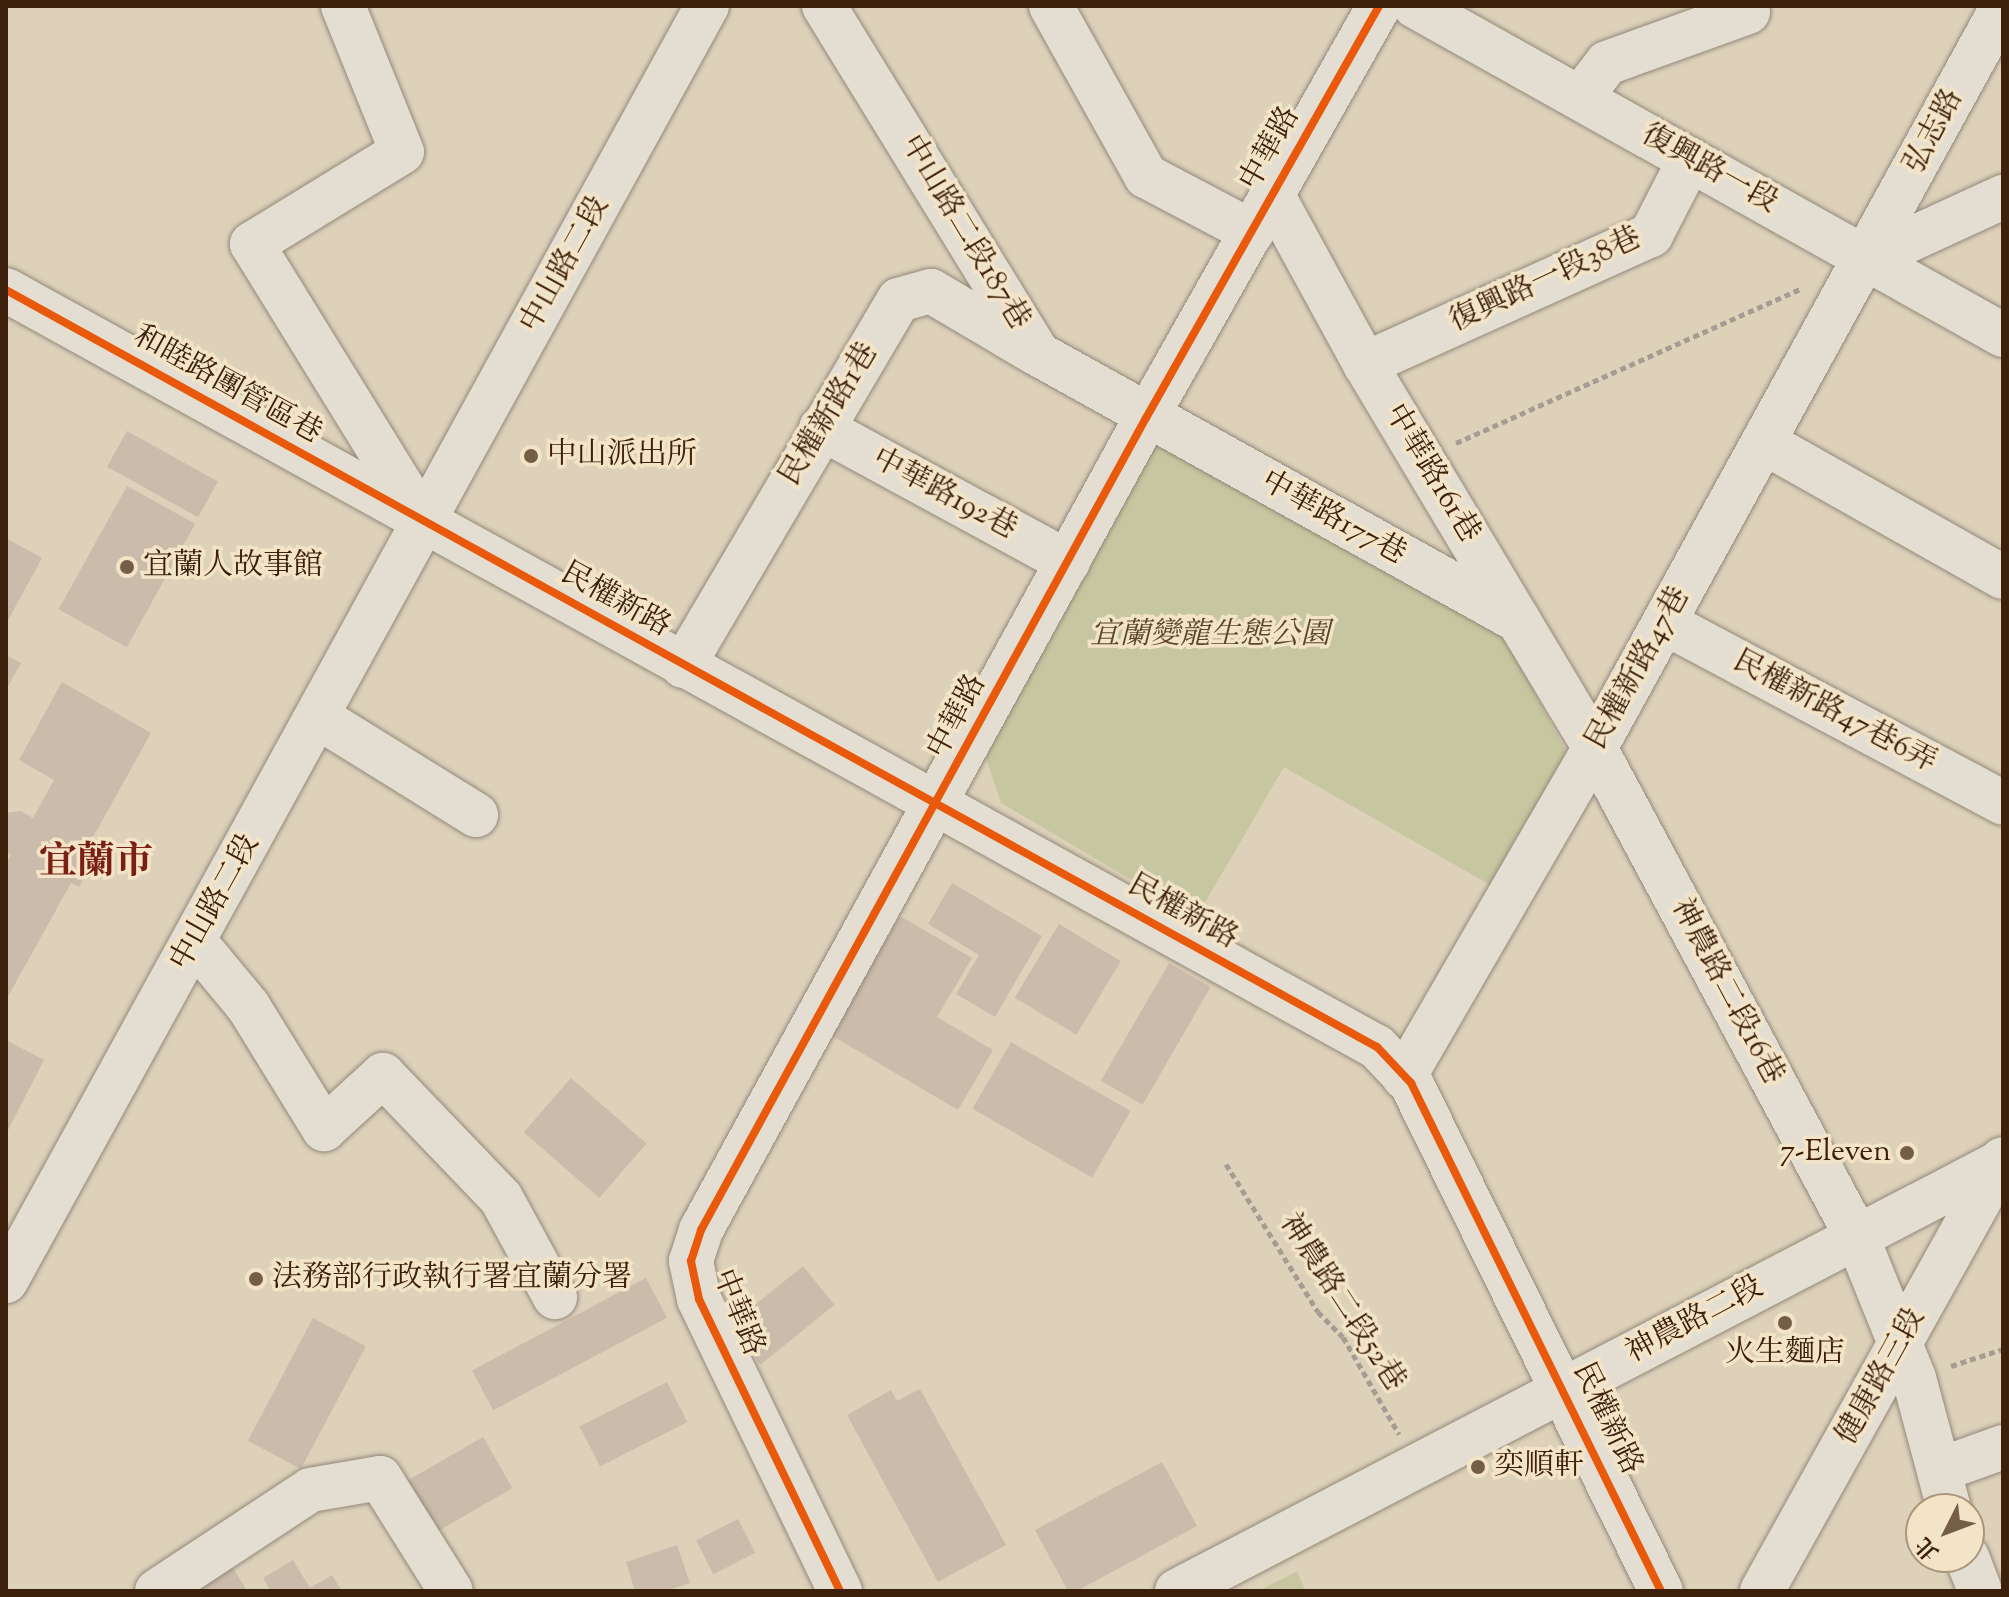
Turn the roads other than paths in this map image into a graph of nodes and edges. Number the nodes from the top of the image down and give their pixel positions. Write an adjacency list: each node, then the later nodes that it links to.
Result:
1 (343, 6): 21 (street)
2 (707, 6): 21 (street, 中山路二段)
3 (824, 6): 16 (street, 中山路二段187巷)
4 (1051, 6): 12 (street)
5 (1379, 6): 12 (street, 中華路)
6 (1415, 6): 9 (street, 復興路一段)
7 (2003, 6): 13 (street, 弘志路)
8 (1748, 12): 9 (street)
9 (1580, 98): 10 (street, 復興路一段)
10 (1690, 159): 13 (street, 復興路一段); 17 (street, 復興路一段38巷)
11 (2003, 197): 13 (street)
12 (1262, 214): 17 (street, 中華路161巷); 18 (street, 中華路)
13 (1868, 259): 15 (street, 復興路一段); 20 (street, 民權新路47巷)
14 (6, 290): 21 (street, 和睦路團管區巷)
15 (2003, 335)
16 (1038, 354): 18 (street, 中山路二段187巷); 19 (street, 民權新路1巷)
17 (1365, 364): 24 (street, 中華路161巷)
18 (1146, 418): 22 (street, 中華路); 24 (street, 中華路177巷)
19 (821, 428): 22 (street, 中華路192巷); 26 (street, 民權新路1巷)
20 (1765, 443): 23 (street); 25 (street, 民權新路47巷)
21 (425, 524): 26 (street, 民權新路); 27 (street, 中山路二段)
22 (1068, 562): 30 (street, 中華路)
23 (2003, 577)
24 (1519, 621): 28 (street, 中華路161巷)
25 (1665, 623): 28 (street, 民權新路47巷); 29 (street, 民權新路47巷6弄)
26 (683, 666): 30 (street, 民權新路)
27 (318, 717): 31 (street); 32 (street, 中山路二段)
28 (1595, 748): 33 (street, 民權新路47巷); 35 (street, 神農路二段16巷)
29 (2003, 803)
30 (937, 807): 33 (street, 民權新路); 44 (street, 中華路)
31 (476, 815)
32 (194, 941): 36 (street, 中山路二段); 37 (street)
33 (1404, 1077): 39 (street, 民權新路)
34 (2002, 1160): 35 (street, 神農路二段); 38 (street, 健康路三段)
35 (1857, 1237): 38 (street, 神農路二段16巷); 39 (street, 神農路二段)
36 (6, 1281)
37 (555, 1297)
38 (1908, 1360): 41 (street, 神農路二段16巷); 47 (street, 健康路三段)
39 (1565, 1389): 45 (street, 神農路二段); 46 (street, 民權新路)
40 (2003, 1447): 41 (street)
41 (1946, 1489)
42 (157, 1591): 43 (street)
43 (451, 1591)
44 (840, 1591)
45 (1177, 1591)
46 (1661, 1591)
47 (1762, 1591)

